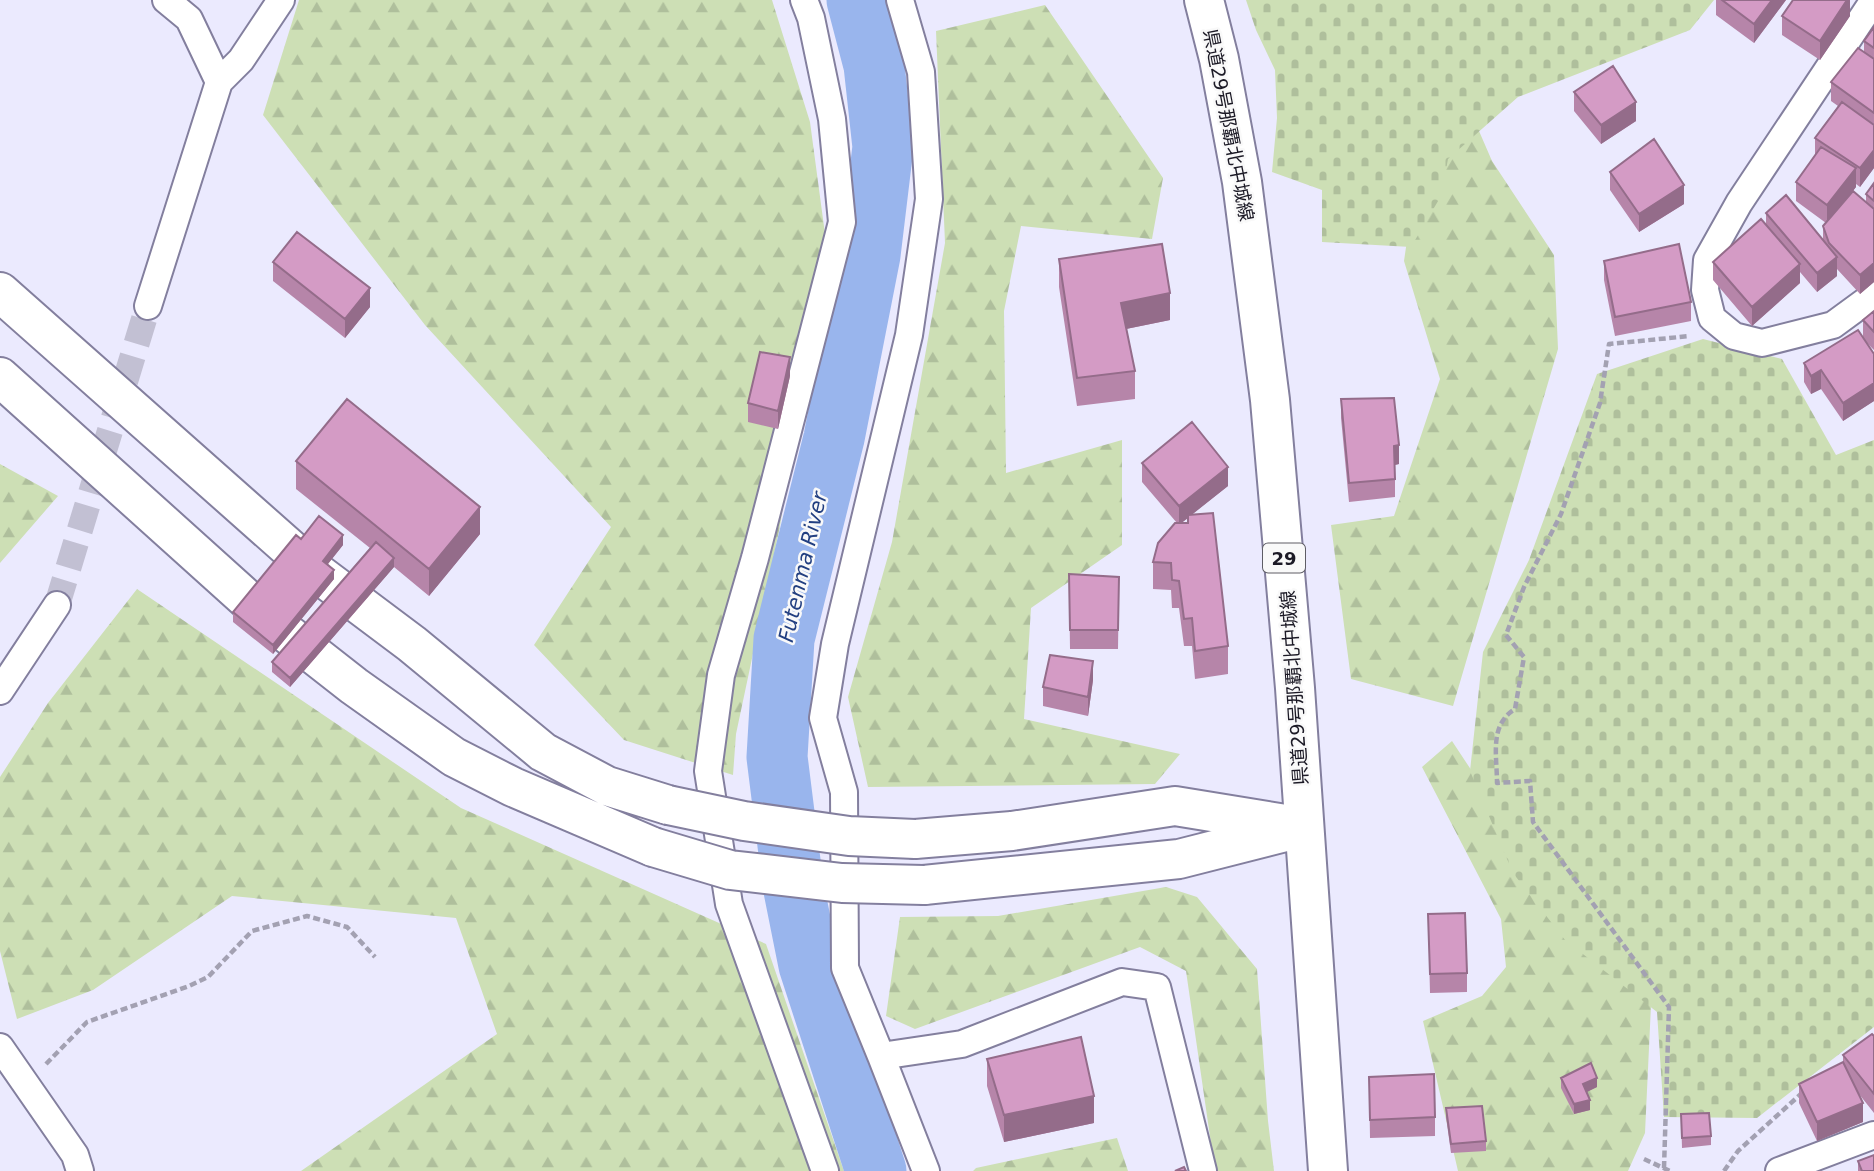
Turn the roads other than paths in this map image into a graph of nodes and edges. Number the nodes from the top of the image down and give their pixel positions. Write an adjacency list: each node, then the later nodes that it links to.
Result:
1 (166, 0): 7 (street)
2 (281, 0): 7 (street)
3 (804, 0): 21 (street)
4 (900, 0): 18 (street)
5 (1204, 0): 16 (main road, 県道29号那覇北中城線 / 29)
6 (1874, 0): 9 (street)
7 (219, 82): 10 (street)
8 (0, 292): 16 (main road, bridge)
9 (1874, 295)
10 (148, 306)
11 (0, 377): 13 (main road)
12 (0, 410): 13 (main road)
13 (107, 473): 16 (main road, bridge)
14 (57, 605): 15 (street)
15 (0, 691)
16 (1304, 827): 24 (main road, 県道29号那覇北中城線 / 29)
17 (0, 1047): 20 (street)
18 (881, 1056): 22 (street); 23 (street)
19 (1874, 1135): 25 (street)
20 (80, 1171)
21 (825, 1171)
22 (926, 1171)
23 (1203, 1171)
24 (1328, 1171)
25 (1779, 1171)

